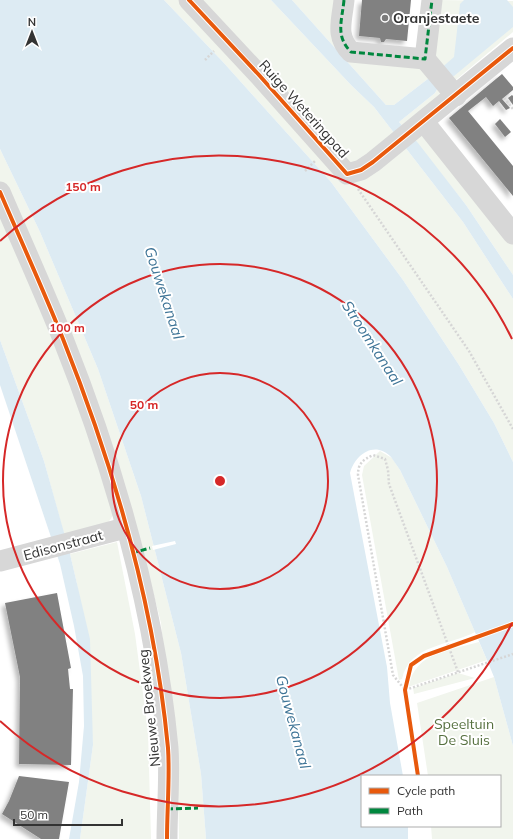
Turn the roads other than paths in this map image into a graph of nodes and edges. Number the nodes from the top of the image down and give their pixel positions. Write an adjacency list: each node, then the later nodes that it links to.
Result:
1 (189, 0): 6 (street, Ruige Weteringpad)
2 (344, 0): 5 (street)
3 (432, 0): 5 (street)
4 (513, 48): 5 (street, Ruige Weteringpad)
5 (441, 78): 6 (street, Ruige Weteringpad)
6 (419, 126): 8 (street)
7 (0, 192): 9 (street, Nieuwe Broekweg)
8 (513, 234)
9 (125, 528): 10 (street, Edisonstraat); 11 (street, Nieuwe Broekweg)
10 (0, 562)
11 (167, 839)

